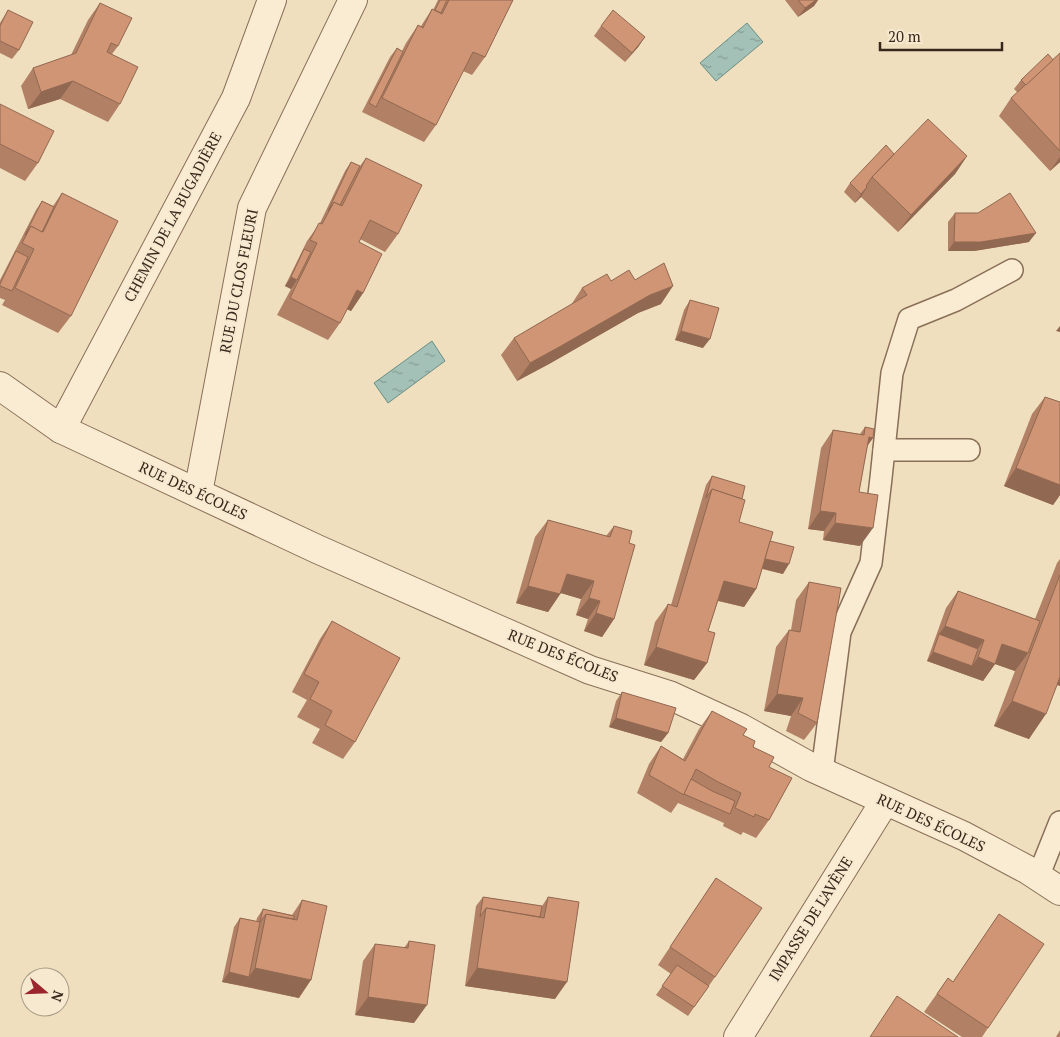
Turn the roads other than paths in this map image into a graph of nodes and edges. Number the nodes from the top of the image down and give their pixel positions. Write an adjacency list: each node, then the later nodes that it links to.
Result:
1 (272, 0): 5 (street, CHEMIN DE LA BUGADIÈRE)
2 (353, 0): 8 (street, RUE DU CLOS FLEURI)
3 (1012, 270): 6 (lane)
4 (0, 386): 5 (street, RUE DES ÉCOLES)
5 (61, 428): 8 (street, RUE DES ÉCOLES)
6 (884, 450): 7 (lane); 9 (lane)
7 (969, 450)
8 (198, 493): 9 (street, RUE DES ÉCOLES)
9 (822, 772): 10 (street, RUE DES ÉCOLES)
10 (885, 801): 12 (street, RUE DES ÉCOLES); 14 (street, IMPASSE DE L'AVÈNE)
11 (1060, 822): 12 (lane)
12 (1038, 877): 13 (street, RUE DES ÉCOLES)
13 (1060, 892)
14 (738, 1037)

